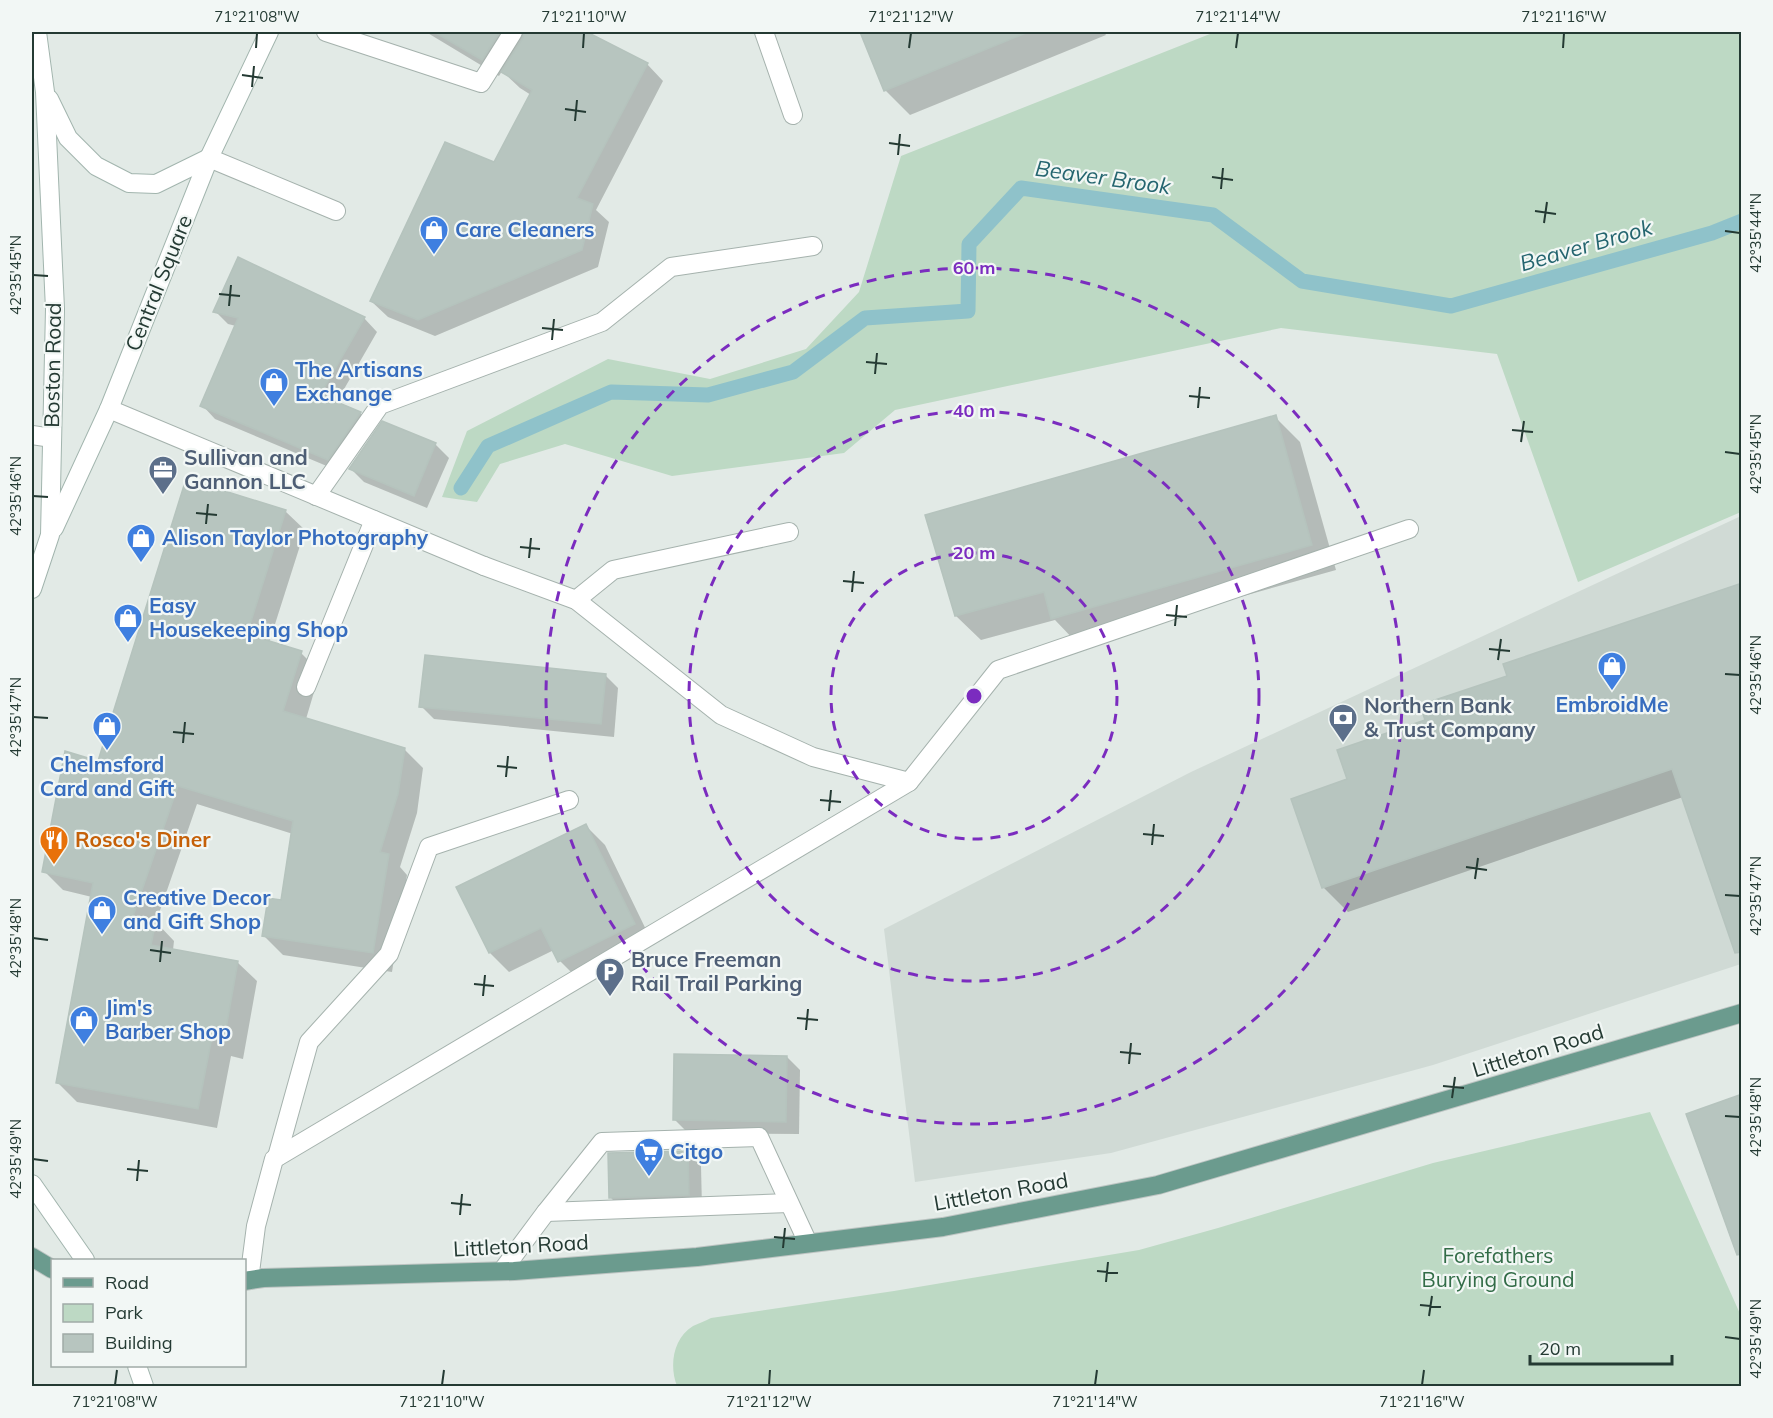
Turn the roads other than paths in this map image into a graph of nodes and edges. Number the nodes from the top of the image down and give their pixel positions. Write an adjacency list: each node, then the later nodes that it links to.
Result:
1 (37, 32): 6 (main road, Boston Road)
2 (269, 32): 8 (main road, Central Square)
3 (326, 32): 4 (main road)
4 (513, 32)
5 (764, 32): 7 (main road)
6 (45, 92): 8 (main road); 13 (main road, Boston Road)
7 (793, 115)
8 (209, 158): 9 (main road); 11 (main road, Central Square)
9 (336, 212)
10 (813, 246): 14 (main road)
11 (110, 409): 14 (main road); 18 (main road, Central Square)
12 (32, 435): 13 (main road)
13 (52, 438): 18 (main road, Boston Road)
14 (316, 496): 15 (main road)
15 (374, 519): 20 (main road); 21 (main road)
16 (1409, 529): 22 (main road)
17 (789, 532): 20 (main road)
18 (50, 535): 19 (main road, Boston Road)
19 (32, 589)
20 (576, 600): 22 (main road)
21 (306, 687)
22 (909, 782): 25 (main road)
23 (569, 800): 25 (main road)
24 (1742, 1013): 29 (main road, Littleton Road)
25 (277, 1156): 34 (main road)
26 (32, 1184): 31 (main road)
27 (789, 1203): 28 (main road); 28 (main road); 29 (main road)
28 (546, 1212): 33 (main road)
29 (808, 1243): 33 (main road, Littleton Road)
30 (32, 1257): 32 (main road)
31 (84, 1259)
32 (51, 1268)
33 (502, 1271): 34 (main road, Littleton Road)
34 (247, 1280)
35 (138, 1367): 36 (main road)
36 (144, 1386)

